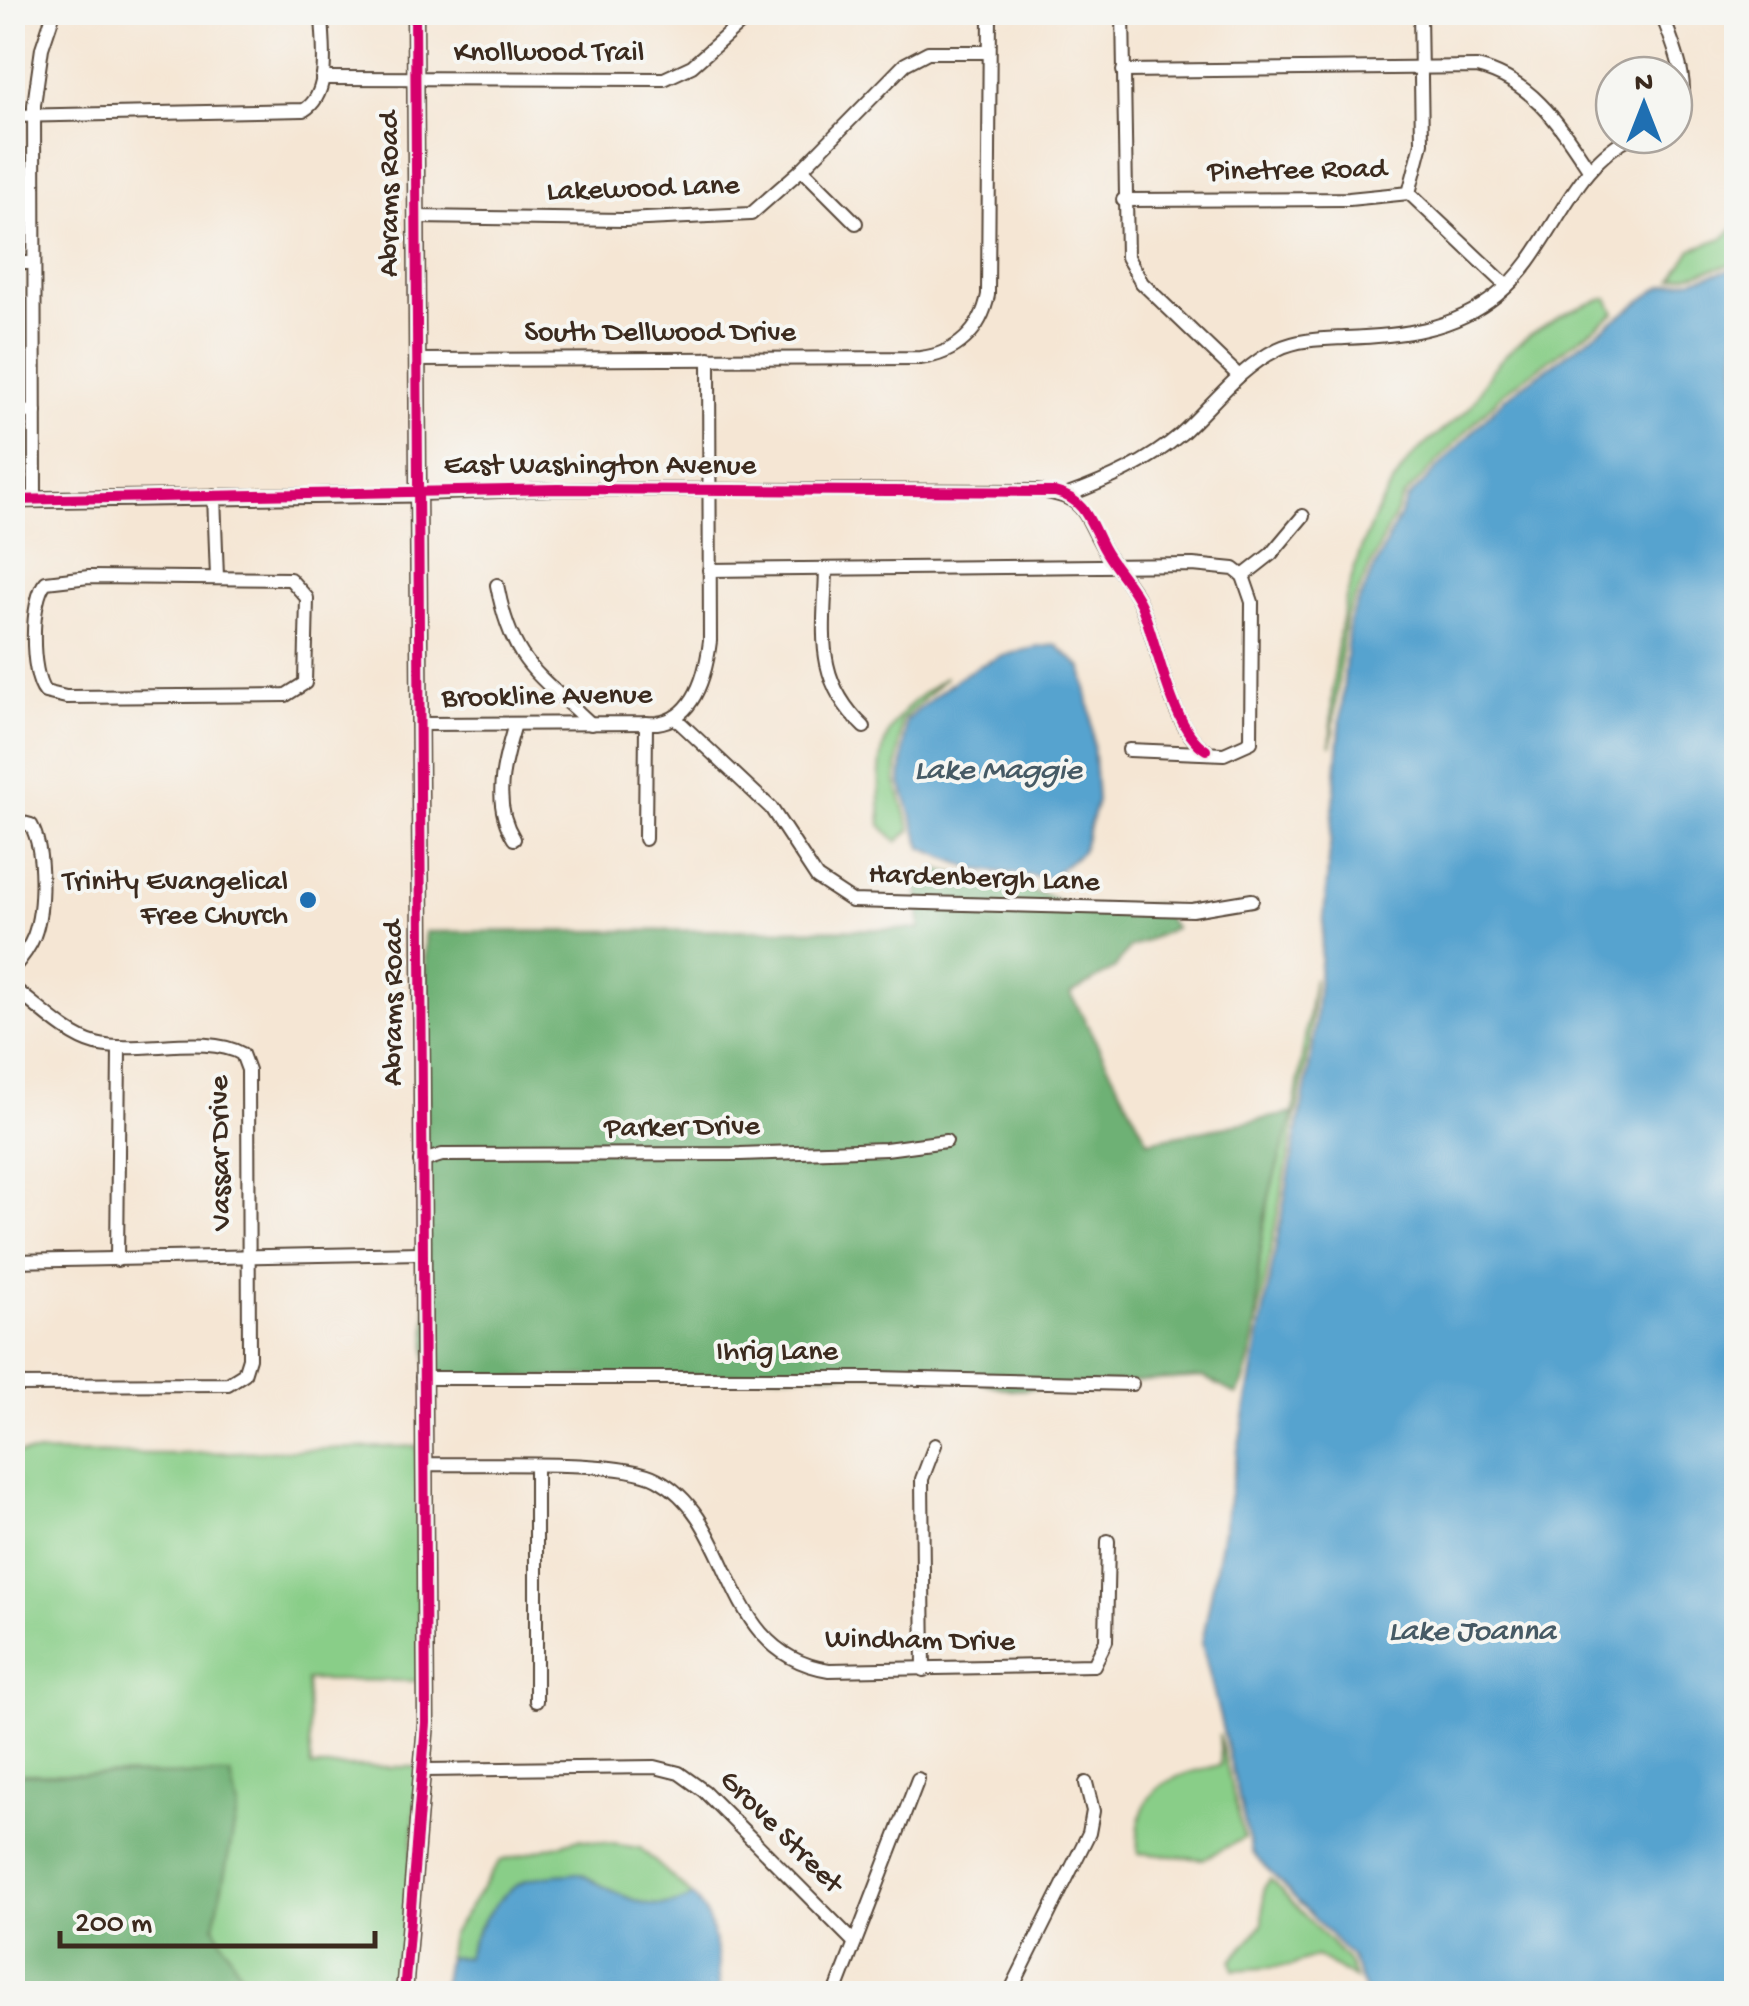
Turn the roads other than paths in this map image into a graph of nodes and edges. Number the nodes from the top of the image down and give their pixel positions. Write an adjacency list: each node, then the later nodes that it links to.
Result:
1 (54, 12): 16 (street)
2 (322, 12): 13 (street)
3 (415, 12): 14 (street, Abrams Road)
4 (753, 12): 14 (street, Knollwood Trail)
5 (990, 12): 9 (street, South Dellwood Drive)
6 (1123, 12): 12 (street)
7 (1420, 12): 11 (street, Pinetree Road)
8 (1661, 12): 10 (street)
9 (989, 52): 19 (street, Lakewood Lane); 27 (street, South Dellwood Drive)
10 (1674, 55)
11 (1420, 70): 12 (street); 18 (street); 20 (street, Pinetree Road)
12 (1122, 71): 21 (street)
13 (322, 78): 14 (street, Knollwood Trail); 16 (street)
14 (416, 80): 22 (street, Abrams Road)
15 (12, 116): 16 (street)
16 (34, 116): 25 (street)
17 (1603, 155): 18 (street)
18 (1589, 168): 26 (street)
19 (802, 169): 22 (street, Lakewood Lane); 23 (street)
20 (1410, 193): 21 (street, Pinetree Road); 26 (street)
21 (1123, 200): 29 (street)
22 (416, 217): 28 (street, Abrams Road)
23 (856, 223)
24 (12, 263): 25 (street)
25 (33, 263): 31 (street)
26 (1507, 286): 29 (street)
27 (709, 358): 28 (street, South Dellwood Drive); 32 (street, Brookline Avenue)
28 (418, 360): 33 (street, Abrams Road)
29 (1238, 376): 34 (street)
30 (12, 411): 31 (street)
31 (34, 412): 37 (street)
32 (709, 490): 33 (street, East Washington Avenue); 34 (street, East Washington Avenue); 40 (street, Brookline Avenue)
33 (418, 494): 35 (street, East Washington Avenue); 47 (street, Abrams Road)
34 (1068, 495): 39 (street)
35 (214, 496): 37 (street, East Washington Avenue); 43 (street)
36 (12, 500): 37 (street, East Washington Avenue)
37 (35, 500)
38 (1303, 516): 42 (street)
39 (1116, 568): 41 (street); 42 (street); 52 (street)
40 (709, 570): 41 (street); 45 (street, Brookline Avenue)
41 (826, 571): 50 (street)
42 (1243, 576): 52 (street)
43 (217, 578): 43 (street)
44 (497, 585): 49 (street)
45 (675, 718): 46 (street, Brookline Avenue); 56 (street, Hardenbergh Lane)
46 (646, 723): 49 (street, Brookline Avenue); 55 (street)
47 (420, 724): 48 (street, Brookline Avenue); 61 (street, Abrams Road)
48 (515, 724): 49 (street, Brookline Avenue); 54 (street)
49 (591, 724)
50 (864, 727)
51 (1129, 750): 52 (street)
52 (1206, 750)
53 (12, 820): 57 (street)
54 (514, 838)
55 (644, 839)
56 (1252, 900)
57 (12, 970)
58 (12, 987): 59 (street, Vassar Drive)
59 (119, 1048): 63 (street); 64 (street, Vassar Drive)
60 (946, 1141): 61 (street, Parker Drive)
61 (420, 1162): 62 (street, Abrams Road)
62 (420, 1253): 64 (street); 66 (street, Abrams Road)
63 (117, 1260): 64 (street); 65 (street)
64 (248, 1260): 68 (street, Vassar Drive)
65 (12, 1261)
66 (422, 1378): 67 (street, Ihrig Lane); 70 (street, Abrams Road)
67 (1132, 1384)
68 (12, 1385)
69 (935, 1445): 73 (street)
70 (422, 1464): 71 (street, Windham Drive); 75 (street, Abrams Road)
71 (536, 1468): 73 (street, Windham Drive); 74 (street)
72 (1108, 1542): 73 (street, Windham Drive)
73 (924, 1670)
74 (536, 1701)
75 (425, 1770): 78 (street, Grove Street); 79 (street, Abrams Road)
76 (918, 1779): 78 (street)
77 (1086, 1782): 81 (street)
78 (854, 1942): 80 (street)
79 (404, 1994)
80 (835, 1994)
81 (1009, 1994)

